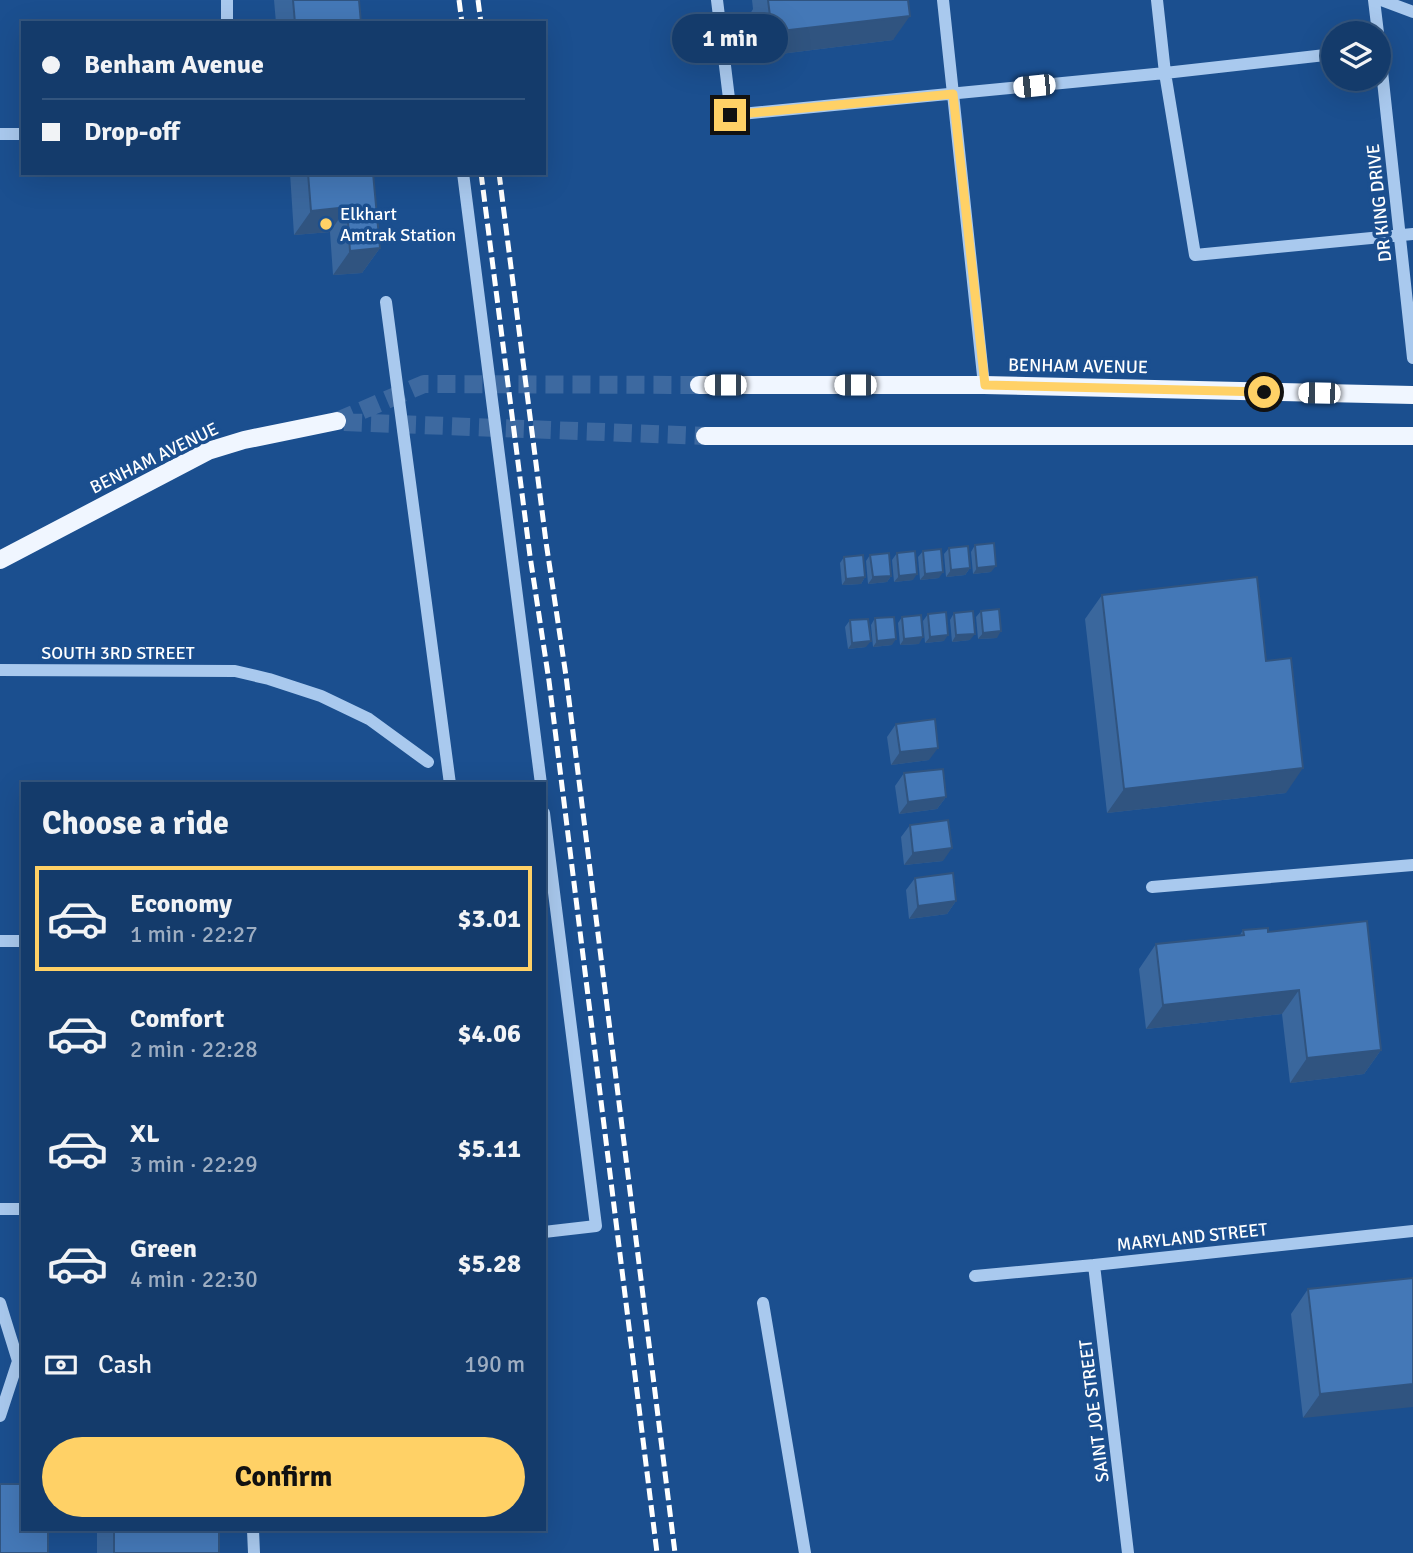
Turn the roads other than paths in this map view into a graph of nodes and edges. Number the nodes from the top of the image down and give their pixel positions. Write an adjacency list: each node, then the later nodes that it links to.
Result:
1 (227, 0): 8 (street)
2 (717, 0): 13 (street)
3 (943, 0): 13 (street)
4 (1157, 0): 11 (street)
5 (1374, 0): 9 (street)
6 (1381, 0): 7 (street)
7 (1413, 12)
8 (227, 21)
9 (1377, 21)
10 (1321, 55): 11 (street)
11 (1165, 73): 13 (street); 17 (street)
12 (1385, 91): 17 (street, DR KING DRIVE)
13 (953, 94): 21 (street)
14 (0, 134): 15 (street)
15 (21, 134)
16 (463, 175): 30 (street)
17 (1406, 235): 19 (street, DR KING DRIVE)
18 (386, 302): 29 (street)
19 (1413, 358)
20 (699, 385): 21 (main road, BENHAM AVENUE)
21 (985, 385): 22 (main road, BENHAM AVENUE)
22 (1413, 396)
23 (337, 421): 26 (main road, BENHAM AVENUE)
24 (705, 436): 25 (main road)
25 (1413, 436)
26 (0, 560)
27 (0, 670): 28 (street, SOUTH 3RD STREET)
28 (428, 762)
29 (450, 782)
30 (541, 782)
31 (546, 829): 39 (street)
32 (1413, 865): 33 (street)
33 (1152, 887)
34 (0, 941): 35 (street)
35 (21, 941)
36 (0, 1209): 37 (street)
37 (21, 1209)
38 (1413, 1231): 40 (street, MARYLAND STREET)
39 (546, 1232)
40 (1094, 1265): 41 (street, MARYLAND STREET); 48 (street, SAINT JOE STREET)
41 (975, 1276)
42 (0, 1303): 44 (street)
43 (763, 1303): 47 (street)
44 (0, 1416)
45 (253, 1531): 46 (street)
46 (254, 1553)
47 (806, 1553)
48 (1128, 1553)

